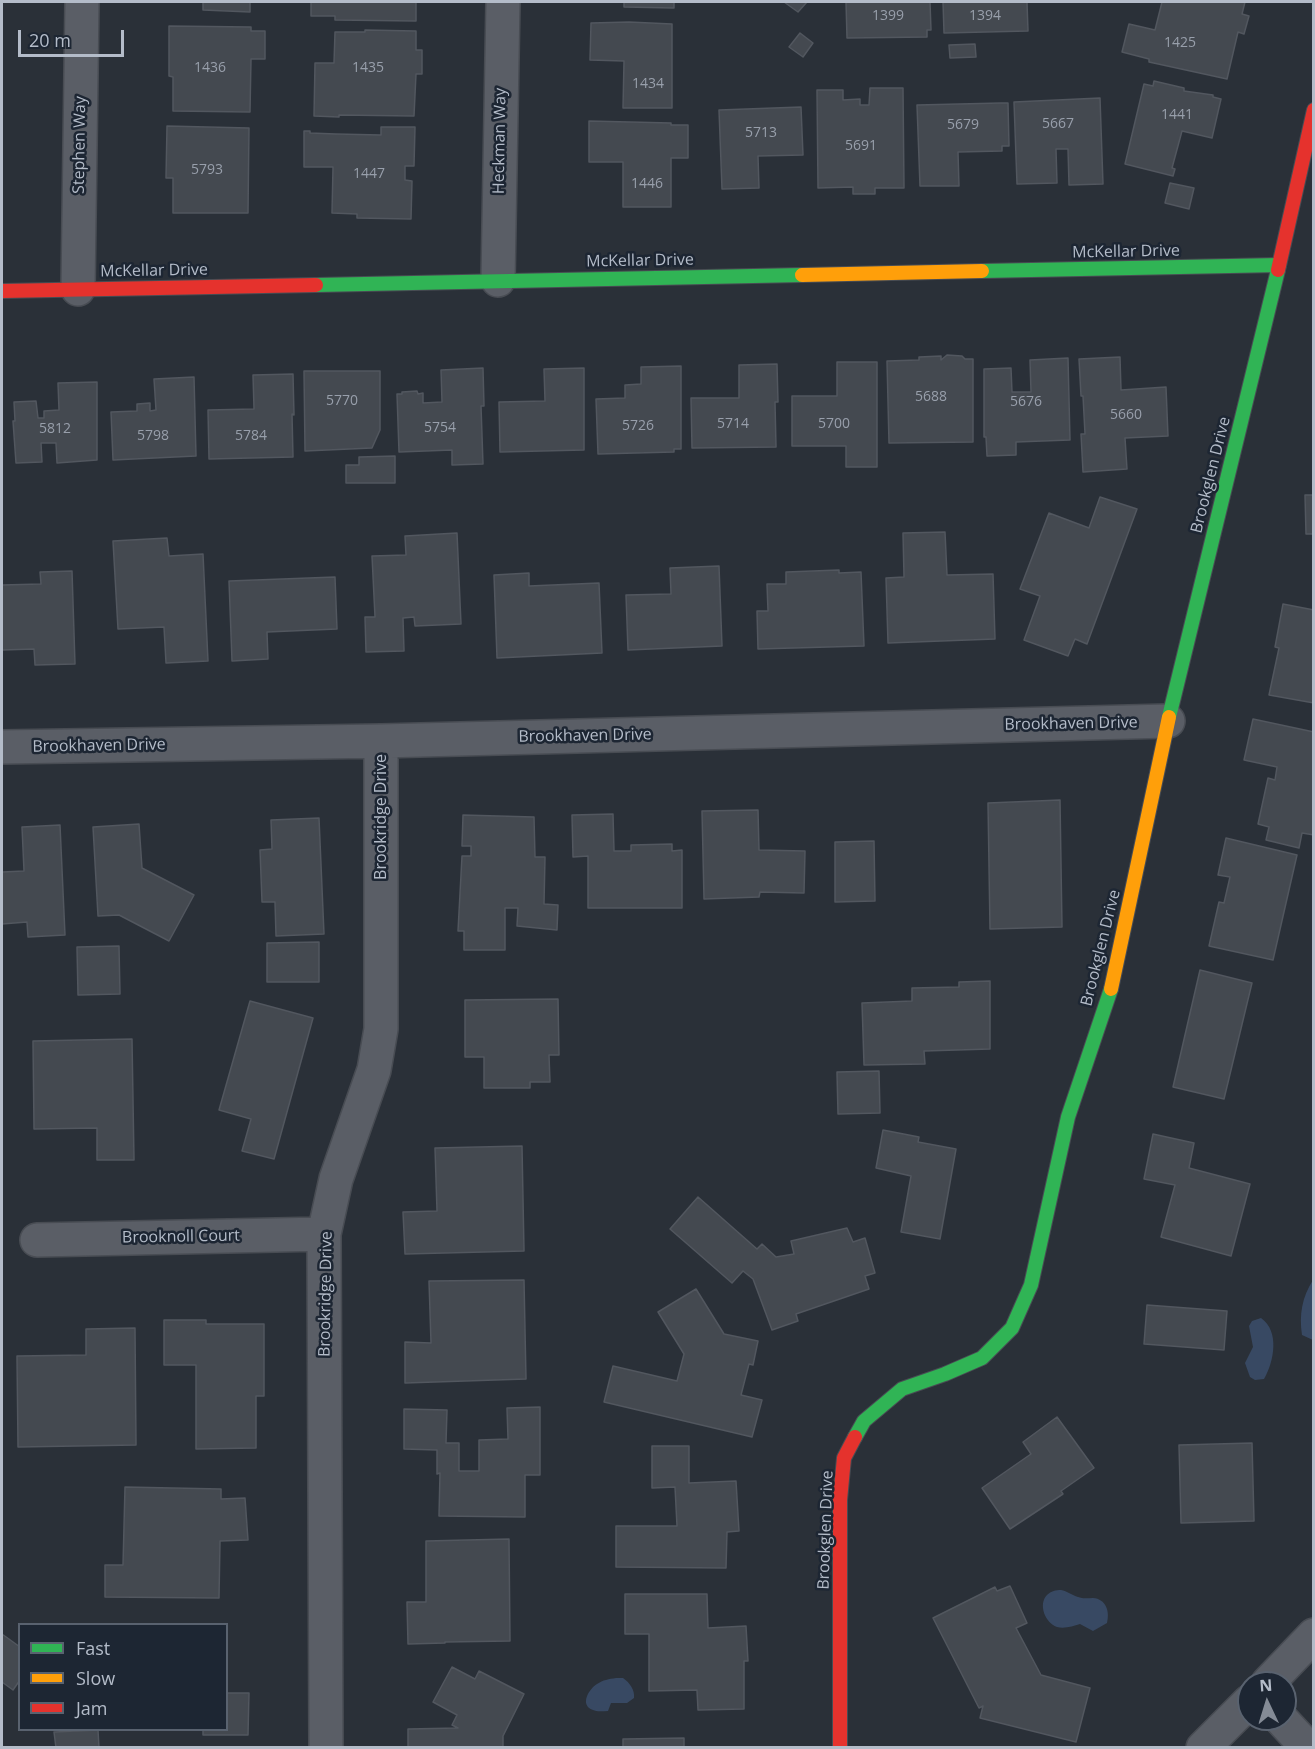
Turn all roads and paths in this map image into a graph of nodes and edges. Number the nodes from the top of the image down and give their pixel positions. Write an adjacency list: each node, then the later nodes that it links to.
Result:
1 (82, 2): 6 (street, Stephen Way)
2 (503, 2): 5 (street, Heckman Way)
3 (1314, 110): 4 (street, Brookglen Drive)
4 (1279, 265): 5 (street, McKellar Drive); 8 (street, Brookglen Drive)
5 (498, 280): 6 (street, McKellar Drive)
6 (78, 289): 7 (street, McKellar Drive)
7 (2, 291)
8 (1168, 721): 9 (street, Brookhaven Drive); 18 (street, Brookglen Drive)
9 (381, 741): 10 (street, Brookhaven Drive); 11 (street, Brookridge Drive)
10 (2, 747)
11 (324, 1234): 12 (street, Brooknoll Court); 17 (street, Brookridge Drive)
12 (38, 1240)
13 (1314, 1635): 14 (street)
14 (1280, 1671)
15 (1237, 1714): 19 (street)
16 (1292, 1731): 20 (street)
17 (326, 1748)
18 (840, 1748)
19 (1203, 1748)
20 (1308, 1748)

